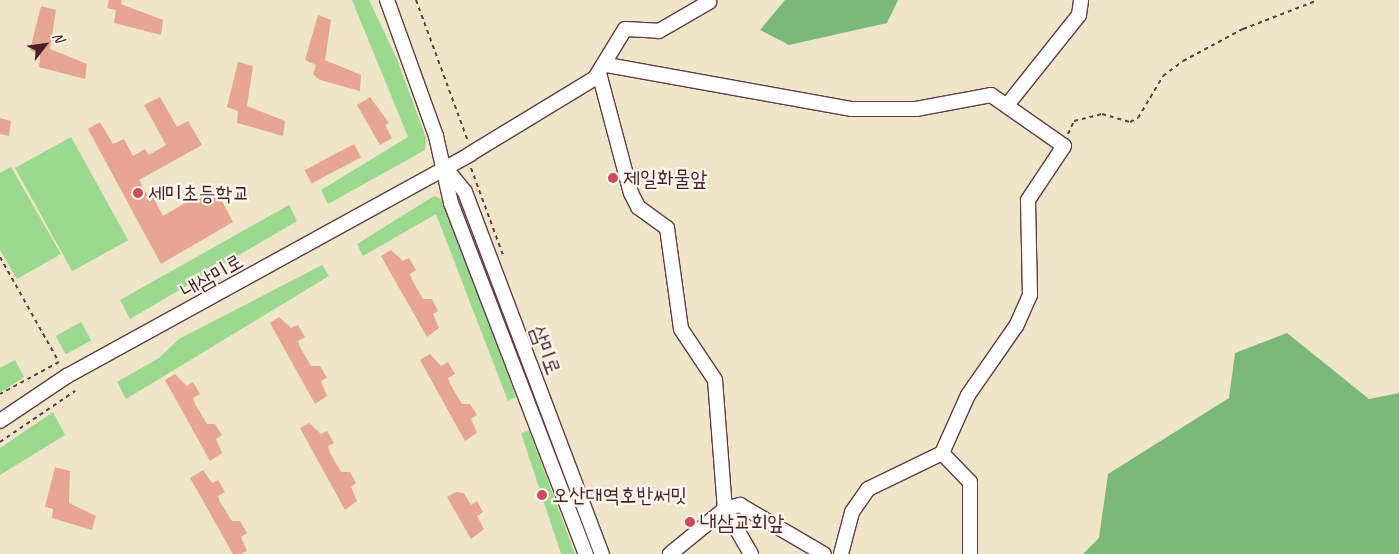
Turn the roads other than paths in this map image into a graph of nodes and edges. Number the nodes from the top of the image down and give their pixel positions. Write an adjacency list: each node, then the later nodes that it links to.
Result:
1 (386, 0): 6 (street, 삼미로)
2 (1081, 0): 5 (street)
3 (709, 2): 4 (street)
4 (603, 69): 5 (street); 6 (street, 내삼미로); 9 (street)
5 (1008, 104): 8 (street)
6 (444, 166): 7 (street, 내삼미로); 10 (street, 삼미로); 11 (street, 삼미로)
7 (0, 421)
8 (942, 453): 15 (street); 16 (street)
9 (725, 508): 12 (street); 13 (street); 14 (street)
10 (586, 554)
11 (602, 554)
12 (670, 554)
13 (751, 554)
14 (824, 554)
15 (841, 554)
16 (970, 554)

